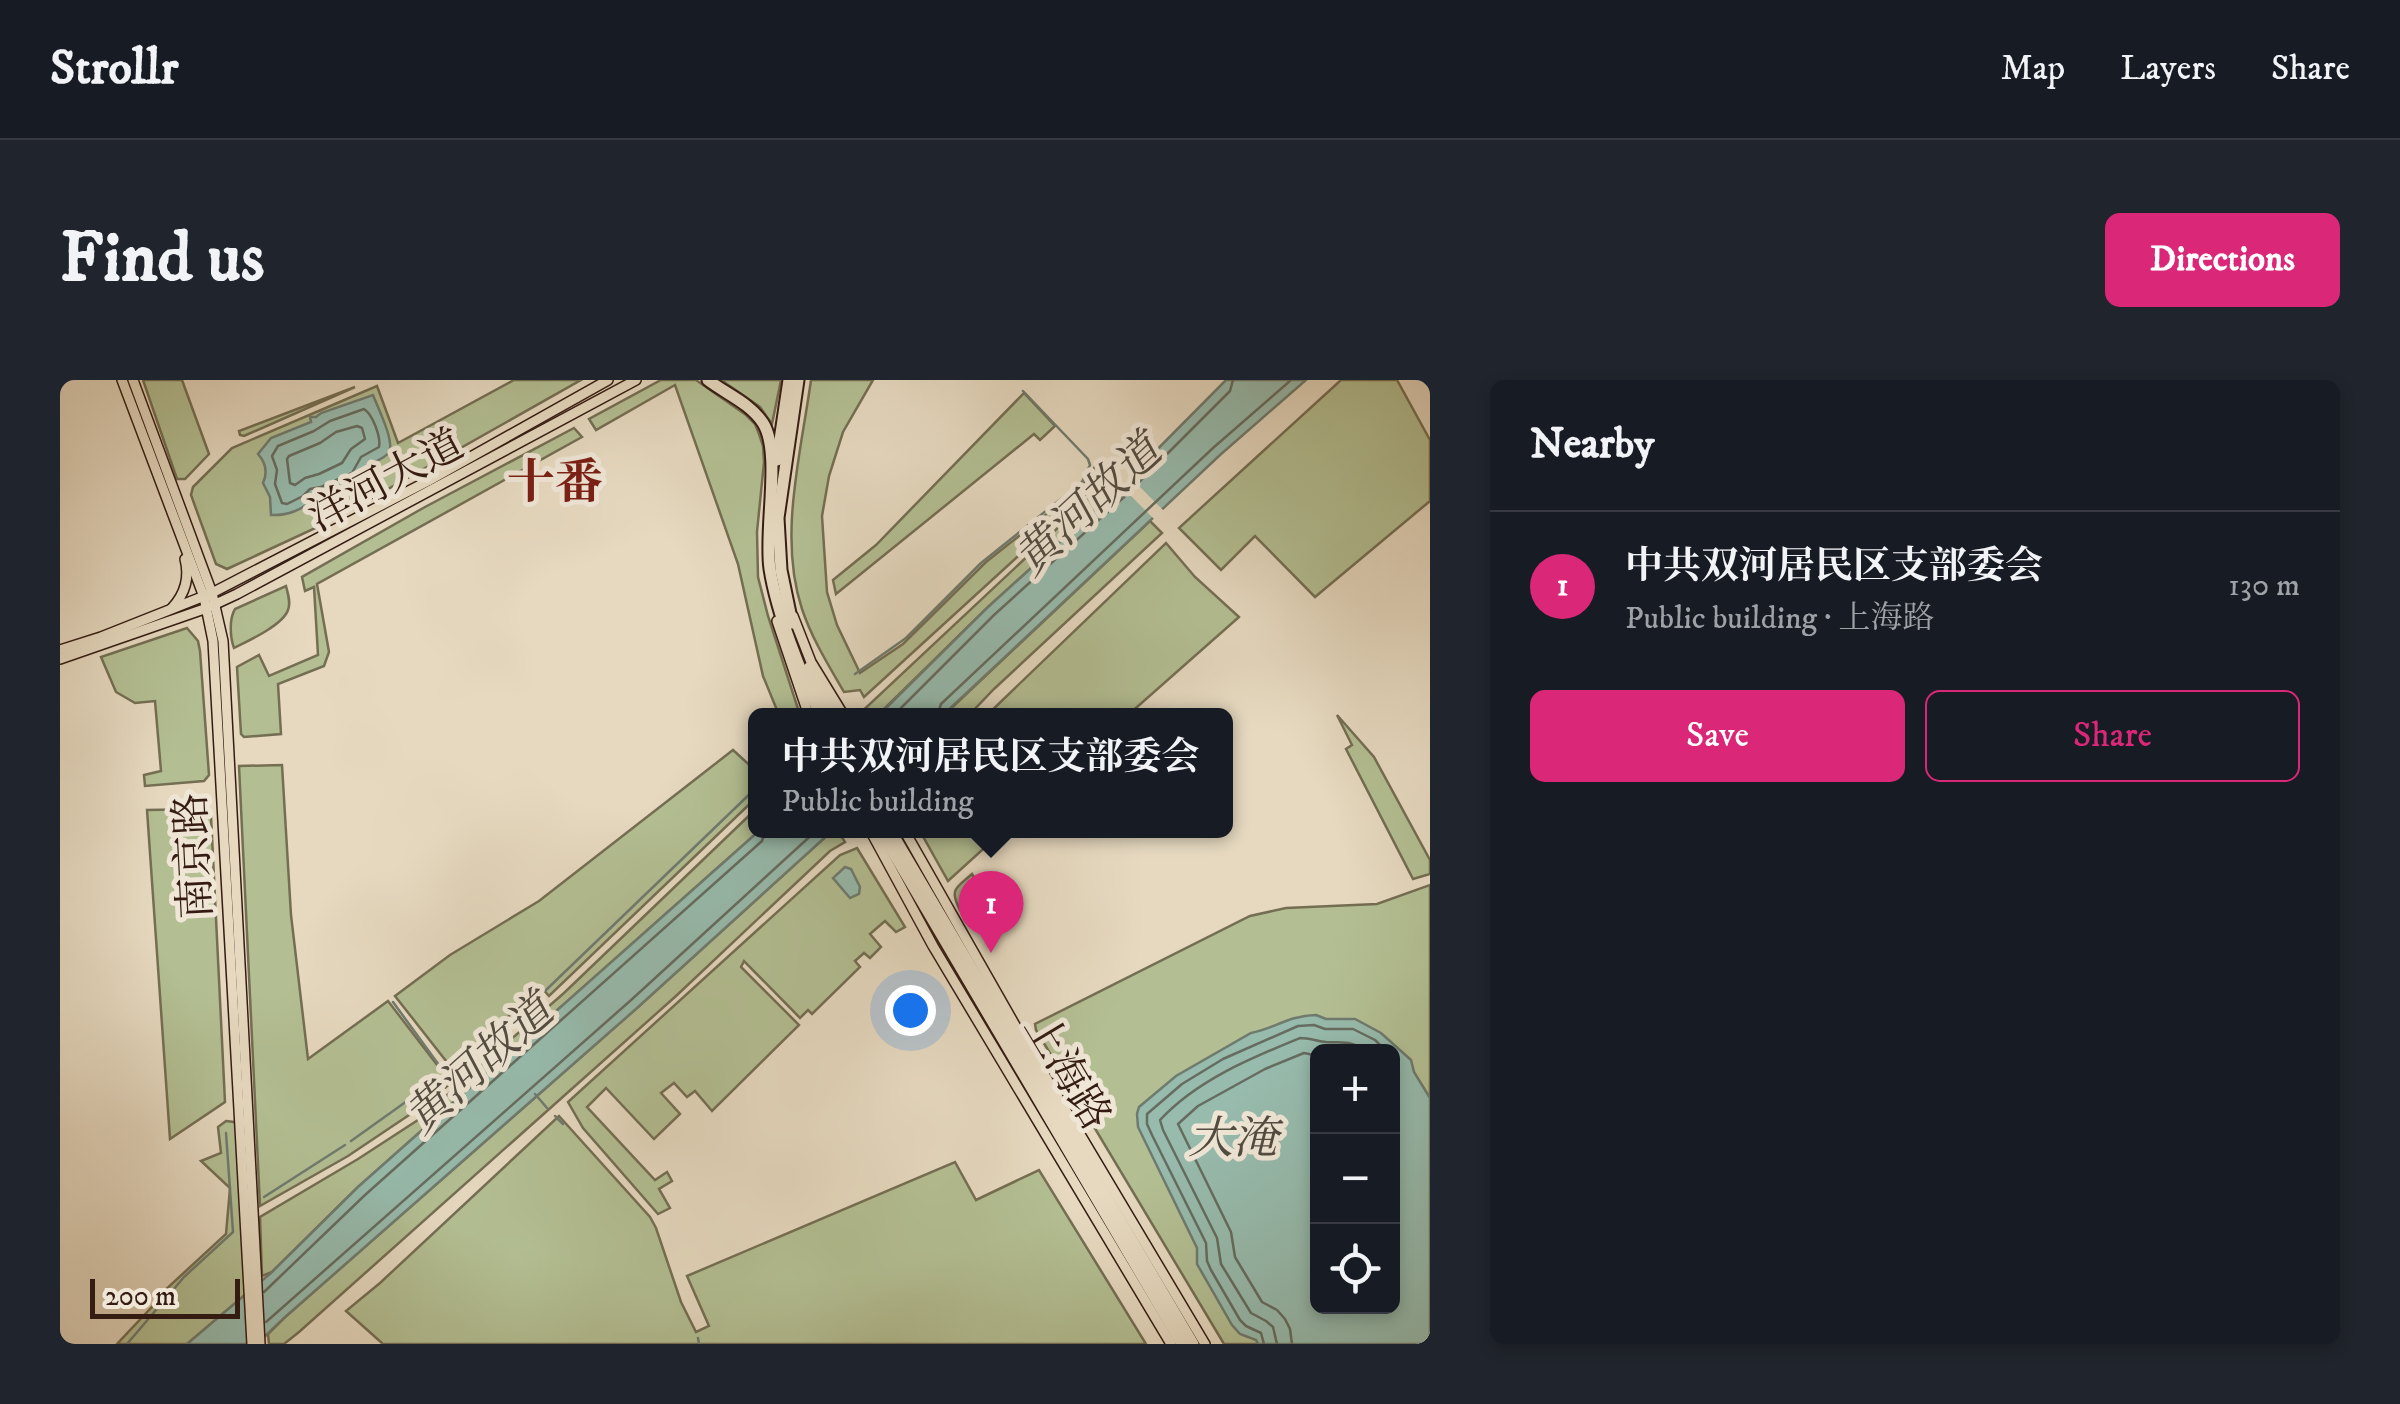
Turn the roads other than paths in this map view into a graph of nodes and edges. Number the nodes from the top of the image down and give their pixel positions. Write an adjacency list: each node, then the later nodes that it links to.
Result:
1 (122, 380): 8 (main road, 南京路)
2 (133, 380): 11 (main road, 南京路)
3 (608, 380): 11 (main road, 洋河大道)
4 (636, 380): 11 (main road, 洋河大道)
5 (708, 380): 9 (highway)
6 (789, 380): 9 (highway)
7 (798, 380): 10 (highway)
8 (163, 490): 11 (main road, 南京路); 12 (main road)
9 (768, 517): 10 (highway)
10 (775, 570): 15 (main road); 15 (highway)
11 (210, 600): 12 (main road); 14 (main road); 20 (main road, 南京路)
12 (170, 610): 13 (main road)
13 (60, 650)
14 (60, 659)
15 (821, 706)
16 (883, 838): 23 (main road, 上海路)
17 (884, 838): 24 (highway, 上海路)
18 (884, 838): 25 (highway, 上海路)
19 (909, 838): 26 (main road, 上海路)
20 (252, 1286): 21 (main road, 南京路); 22 (main road, 南京路)
21 (252, 1344)
22 (260, 1344)
23 (1171, 1344)
24 (1182, 1344)
25 (1193, 1344)
26 (1205, 1344)

